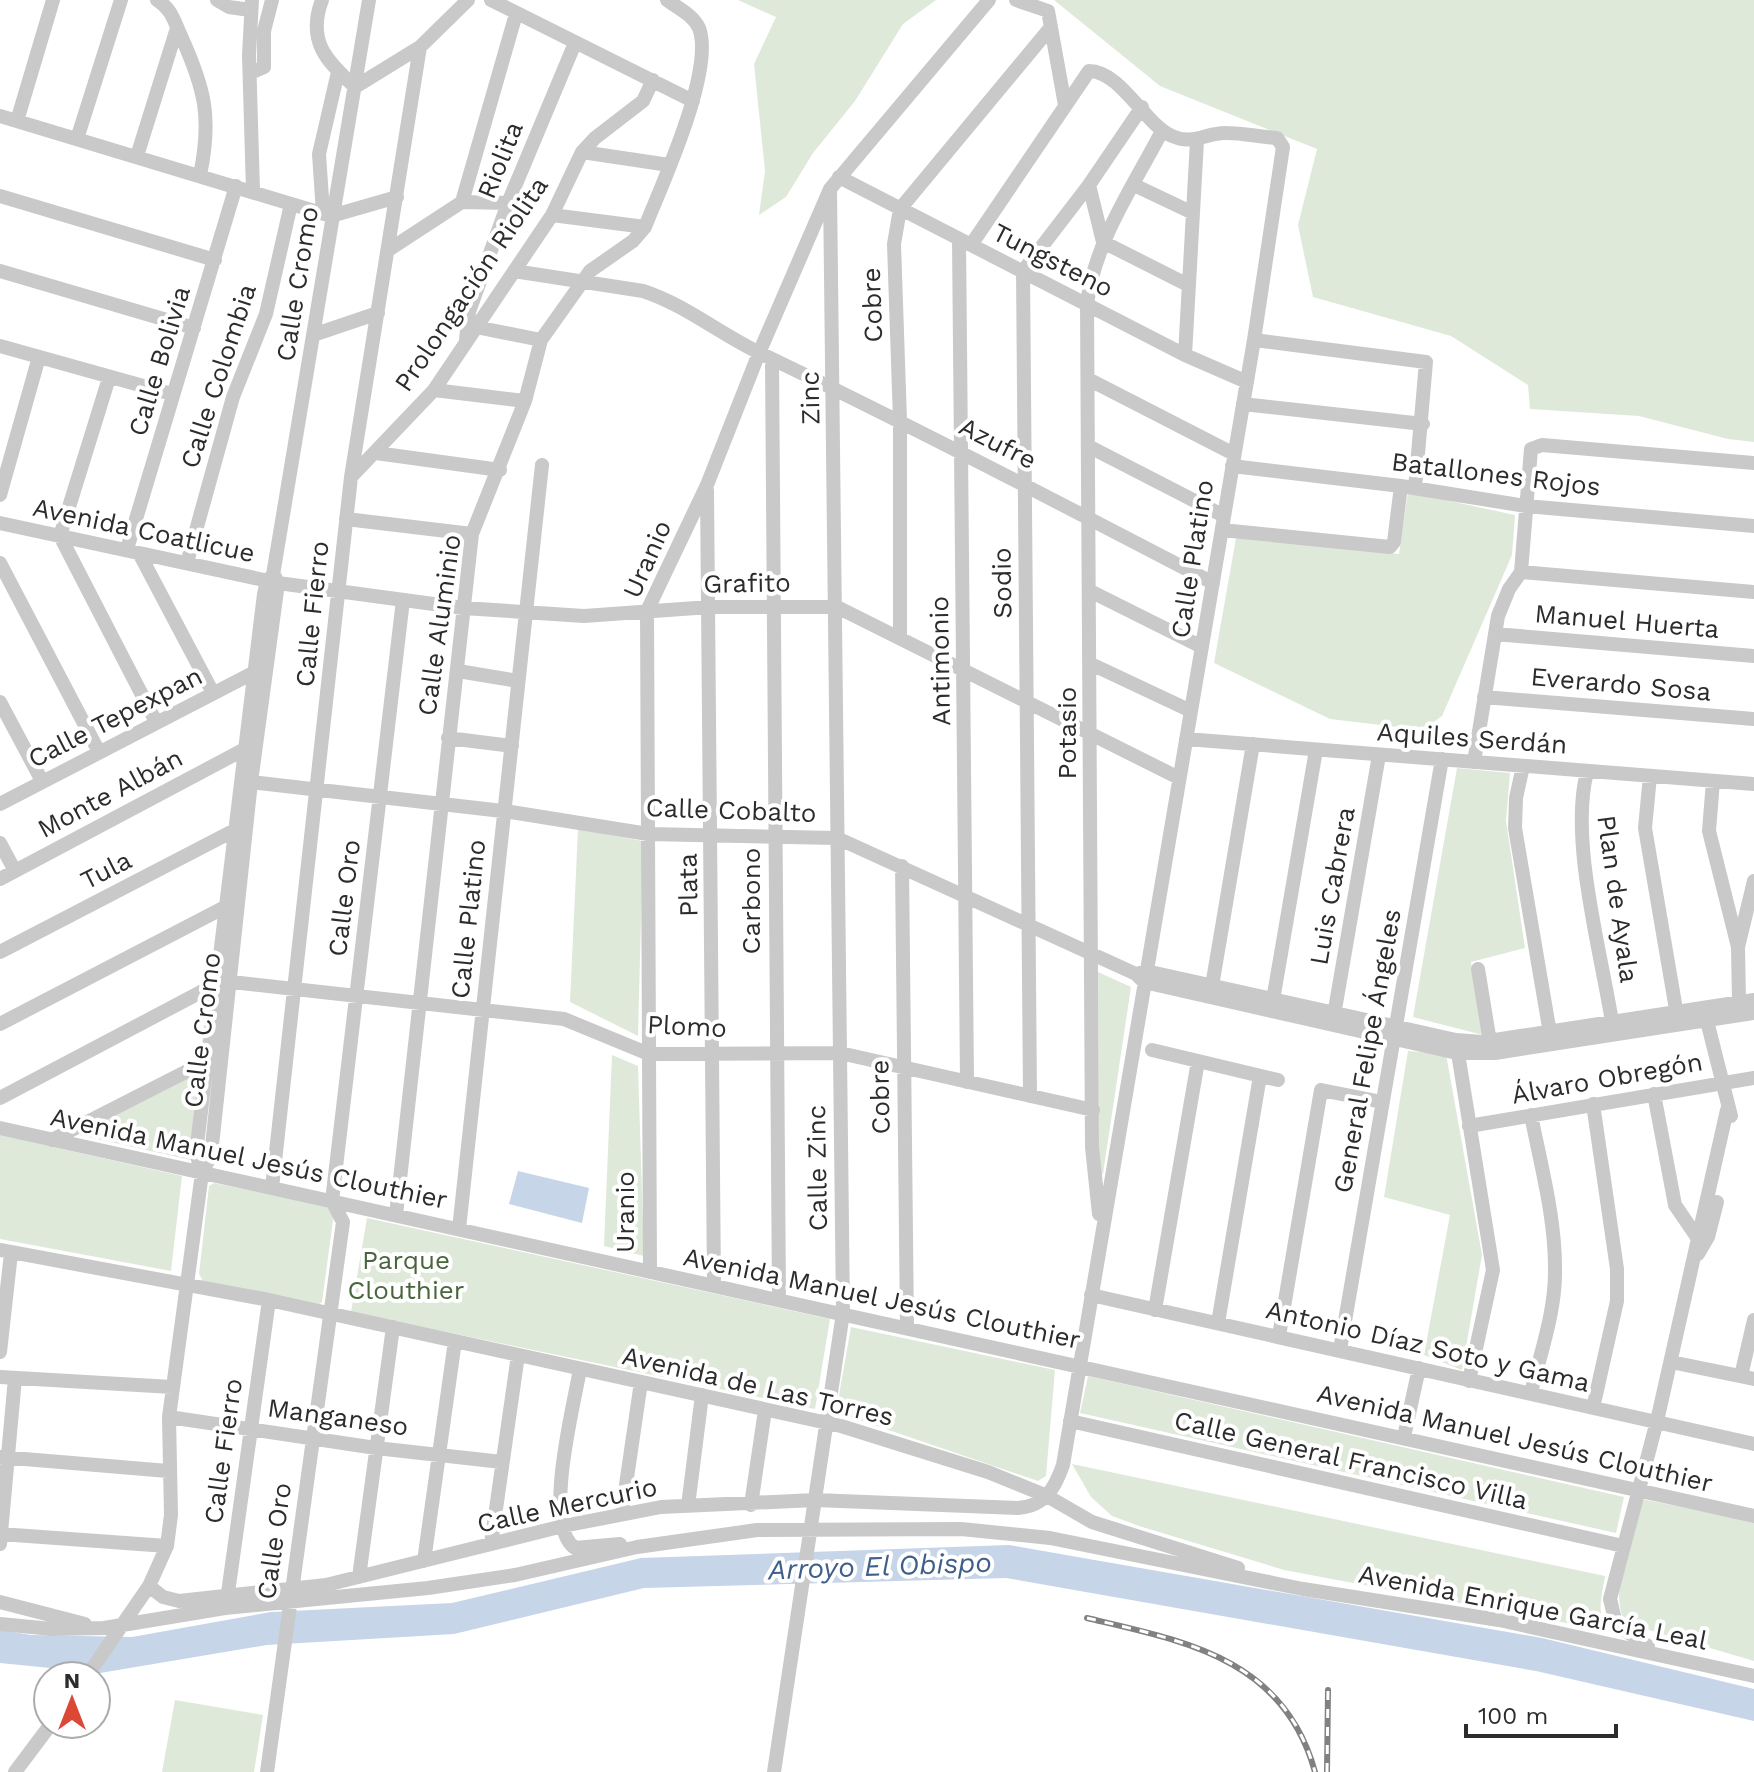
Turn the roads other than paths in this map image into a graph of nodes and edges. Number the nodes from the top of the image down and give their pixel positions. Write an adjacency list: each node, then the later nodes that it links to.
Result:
1 (53, 0): 27 (street)
2 (121, 0): 29 (street)
3 (157, 0): 14 (street)
4 (217, 0): 13 (street)
5 (272, 0): 20 (street)
6 (322, 0): 19 (street)
7 (369, 0): 22 (street, Calle Cromo)
8 (468, 0): 18 (street)
9 (491, 0): 15 (street)
10 (667, 0): 23 (street, Calle Aluminio)
11 (989, 0): 35 (street, Uranio)
12 (1016, 0): 16 (street)
13 (251, 5): 20 (street)
14 (175, 14): 32 (street); 34 (street)
15 (516, 14): 17 (street); 42 (street)
16 (1051, 27): 24 (street); 45 (street)
17 (575, 43): 21 (street); 43 (street, Riolita)
18 (420, 47): 22 (street); 41 (street, Calle Fierro)
19 (338, 72): 22 (street); 47 (street)
20 (250, 73): 39 (street)
21 (653, 80): 23 (street); 31 (street, Prolongación Riolita)
22 (355, 87): 47 (street, Calle Cromo)
23 (693, 101): 33 (street, Calle Aluminio)
24 (1065, 105): 25 (street); 50 (street)
25 (1142, 107): 28 (street); 36 (street)
26 (0, 116): 27 (street)
27 (17, 121): 29 (street)
28 (1162, 131): 30 (street); 37 (street, Potasio)
29 (77, 139): 32 (street)
30 (1197, 141): 46 (street); 65 (street, Calle Platino)
31 (582, 152): 33 (street); 48 (street, Prolongación Riolita)
32 (137, 156): 34 (street)
33 (669, 165): 49 (street, Calle Aluminio)
34 (200, 175): 38 (street)
35 (834, 183): 45 (street, Tungsteno); 69 (street, Uranio); 74 (street, Zinc)
36 (1089, 185): 51 (street); 56 (street)
37 (1134, 185): 46 (street); 51 (street, Potasio)
38 (236, 186): 39 (street); 53 (street, Calle Bolivia)
39 (253, 191): 44 (street)
40 (0, 196): 53 (street)
41 (397, 197): 47 (street); 52 (street, Calle Fierro)
42 (462, 202): 43 (street); 52 (street)
43 (508, 203): 66 (street, Riolita)
44 (291, 204): 47 (street); 103 (street, Calle Colombia)
45 (900, 209): 50 (street, Tungsteno); 79 (street, Cobre)
46 (1193, 213): 58 (street)
47 (327, 215): 63 (street, Calle Cromo)
48 (552, 215): 49 (street); 55 (street, Prolongación Riolita)
49 (645, 227): 57 (street, Calle Aluminio)
50 (965, 242): 56 (street, Tungsteno); 82 (street, Antimonio)
51 (1103, 242): 58 (street); 59 (street, Potasio)
52 (390, 249): 60 (street, Calle Fierro)
53 (215, 260): 62 (street, Calle Bolivia)
54 (0, 271): 62 (street)
55 (514, 271): 57 (street, Azufre); 61 (street, Prolongación Riolita)
56 (1023, 271): 59 (street, Tungsteno); 89 (street, Sodio)
57 (579, 284): 64 (street, Calle Aluminio); 69 (street, Azufre)
58 (1188, 285): 68 (street)
59 (1087, 305): 68 (street, Tungsteno); 72 (street, Potasio)
60 (378, 313): 63 (street); 88 (street, Calle Fierro)
61 (476, 327): 64 (street); 66 (street, Prolongación Riolita)
62 (194, 328): 76 (street, Calle Bolivia)
63 (313, 335): 105 (street, Calle Cromo)
64 (541, 340): 77 (street, Calle Aluminio)
65 (1254, 340): 73 (street, Calle Platino); 80 (street)
66 (466, 345): 75 (street, Prolongación Riolita)
67 (0, 346): 70 (street)
68 (1185, 355): 73 (street, Tungsteno)
69 (766, 356): 74 (street, Azufre); 90 (street, Uranio); 111 (street, Carbono)
70 (39, 357): 71 (street); 92 (street)
71 (109, 378): 76 (street); 100 (street)
72 (1088, 379): 81 (street, Potasio); 84 (street)
73 (1247, 382): 78 (street, Calle Platino)
74 (834, 388): 79 (street, Azufre); 113 (street, Zinc)
75 (434, 390): 77 (street); 83 (street, Prolongación Riolita)
76 (172, 394): 101 (street, Calle Bolivia)
77 (525, 401): 87 (street, Calle Aluminio)
78 (1243, 404): 80 (street); 84 (street, Calle Platino)
79 (900, 420): 82 (street, Azufre); 118 (street, Cobre)
80 (1423, 424): 91 (street)
81 (1088, 446): 95 (street, Potasio); 97 (street)
82 (961, 451): 89 (street, Azufre); 122 (street, Antimonio)
83 (376, 453): 87 (street); 88 (street, Prolongación Riolita)
84 (1233, 460): 91 (street, Batallones Rojos); 97 (street, Calle Platino)
85 (1754, 463): 93 (street)
86 (542, 465): 116 (street, Calle Platino)
87 (500, 470): 99 (street, Calle Aluminio)
88 (351, 477): 94 (street, Calle Fierro)
89 (1025, 483): 95 (street, Azufre); 129 (street, Sodio)
90 (707, 485): 112 (street, Plata); 115 (street, Uranio)
91 (1408, 487): 93 (street, Batallones Rojos); 97 (street)
92 (0, 495)
93 (1526, 506): 98 (street, Batallones Rojos); 104 (street)
94 (346, 519): 99 (street); 108 (street, Calle Fierro)
95 (1089, 519): 106 (street, Azufre); 107 (street, Potasio)
96 (0, 523): 100 (street, Avenida Coatlicue)
97 (1223, 523): 106 (street, Calle Platino)
98 (1754, 526)
99 (472, 534): 114 (street, Calle Aluminio)
100 (60, 536): 101 (street, Avenida Coatlicue); 132 (street)
101 (133, 551): 103 (street, Avenida Coatlicue); 126 (street)
102 (0, 563): 140 (street)
103 (187, 563): 105 (street, Avenida Coatlicue)
104 (1521, 572): 109 (street); 117 (street)
105 (273, 580): 108 (street, Grafito); 124 (street, Calle Cromo); 150 (street, Calle Cromo)
106 (1213, 583): 119 (street, Calle Platino)
107 (1090, 591): 119 (street); 121 (street, Potasio)
108 (339, 592): 110 (street, Grafito); 152 (street, Calle Fierro)
109 (1754, 592)
110 (403, 600): 114 (street, Grafito); 153 (street, Calle Oro)
111 (773, 606): 112 (street, Grafito); 113 (street, Grafito); 160 (street, Carbono)
112 (710, 607): 115 (street, Grafito); 159 (street, Plata)
113 (837, 607): 118 (street, Grafito); 161 (street, Calle Zinc)
114 (463, 608): 116 (street, Grafito); 123 (street, Calle Aluminio)
115 (647, 611): 116 (street, Grafito); 158 (street, Uranio)
116 (526, 614): 125 (street, Calle Platino)
117 (1495, 634): 120 (street, Manuel Huerta); 127 (street)
118 (900, 637): 122 (street, Grafito)
119 (1202, 647): 130 (street, Calle Platino)
120 (1754, 656)
121 (1091, 664): 130 (street); 133 (street, Potasio)
122 (964, 670): 129 (street, Grafito); 167 (street, Antimonio)
123 (458, 671): 125 (street); 134 (street, Calle Aluminio)
124 (253, 673): 126 (street, Calle Tepexpan); 138 (street, Calle Cromo)
125 (518, 681): 137 (street, Calle Platino)
126 (213, 693): 132 (street, Calle Tepexpan)
127 (1484, 697): 131 (street, Everardo Sosa); 143 (street)
128 (0, 702): 148 (street)
129 (1028, 703): 133 (street, Grafito); 169 (street, Sodio)
130 (1191, 711): 135 (street, Calle Platino)
131 (1754, 719)
132 (156, 722): 140 (street, Calle Tepexpan)
133 (1091, 736): 147 (street, Grafito); 172 (street, Potasio)
134 (448, 738): 137 (street); 154 (street, Calle Aluminio)
135 (1186, 739): 136 (street, Aquiles Serdán); 147 (street, Calle Platino)
136 (1253, 744): 139 (street, Aquiles Serdán); 177 (street)
137 (512, 746): 156 (street, Calle Platino)
138 (243, 750): 157 (street, Calle Cromo); 164 (street, Monte Albán)
139 (1316, 750): 141 (street, Aquiles Serdán); 179 (street)
140 (99, 752): 148 (street, Calle Tepexpan)
141 (1379, 755): 142 (street, Aquiles Serdán); 186 (street, Luis Cabrera)
142 (1442, 759): 143 (street, Aquiles Serdán); 189 (street, General Felipe Ángeles)
143 (1474, 762): 144 (street, Aquiles Serdán)
144 (1523, 766): 145 (street, Aquiles Serdán); 190 (street)
145 (1587, 772): 146 (street, Aquiles Serdán); 188 (street, Plan de Ayala)
146 (1650, 776): 149 (street, Aquiles Serdán); 185 (street)
147 (1179, 778): 174 (street, Calle Platino)
148 (42, 781): 155 (street, Calle Tepexpan)
149 (1713, 781): 151 (street, Aquiles Serdán); 170 (street)
150 (251, 782): 152 (street, Calle Cobalto); 175 (street, Calle Cromo)
151 (1754, 784)
152 (318, 790): 153 (street, Calle Cobalto); 176 (street, Calle Fierro)
153 (380, 796): 154 (street, Calle Cobalto); 178 (street, Calle Oro)
154 (442, 803): 156 (street, Calle Cobalto); 181 (street, Calle Aluminio)
155 (0, 804)
156 (504, 811): 158 (street, Calle Cobalto); 182 (street, Calle Platino)
157 (235, 830): 168 (street, Calle Cromo); 171 (street, Tula)
158 (648, 834): 159 (street, Calle Cobalto); 196 (street, Uranio)
159 (711, 835): 160 (street, Calle Cobalto); 197 (street, Plata)
160 (775, 836): 161 (street, Calle Cobalto); 194 (street, Carbono)
161 (837, 838): 163 (street, Calle Cobalto); 195 (street, Calle Zinc)
162 (0, 843): 164 (street)
163 (902, 866): 167 (street, Calle Cobalto); 200 (street, Cobre)
164 (15, 871): 165 (street, Monte Albán)
165 (0, 879)
166 (1754, 881): 170 (street)
167 (966, 896): 169 (street, Calle Cobalto); 204 (street, Antimonio)
168 (227, 906): 175 (street, Calle Cromo); 187 (street)
169 (1028, 926): 172 (street, Calle Cobalto); 207 (street, Sodio)
170 (1738, 947): 180 (street)
171 (0, 952)
172 (1092, 957): 174 (street, Calle Cobalto); 211 (street, Potasio)
173 (1478, 969): 191 (street)
174 (1142, 976): 177 (street, Calle Cobalto); 222 (street, Calle Platino)
175 (225, 983): 176 (street, Plomo); 198 (street, Calle Cromo); 208 (street); 216 (street, Calle Cromo)
176 (294, 988): 178 (street, Plomo); 217 (street, Calle Fierro)
177 (1211, 992): 179 (street); 186 (street)
178 (357, 996): 181 (street, Plomo); 218 (street, Calle Oro)
179 (1273, 1000): 186 (street)
180 (1747, 1001): 184 (street)
181 (420, 1003): 182 (street, Plomo); 220 (street, Calle Aluminio)
182 (482, 1012): 196 (street, Plomo); 223 (street, Calle Platino)
183 (1754, 1013): 184 (street)
184 (1705, 1014): 185 (street); 205 (street)
185 (1677, 1018): 188 (street)
186 (1334, 1019): 189 (street)
187 (0, 1024)
188 (1613, 1027): 190 (street)
189 (1394, 1032): 192 (street); 209 (street, General Felipe Ángeles)
190 (1551, 1037): 191 (street); 192 (street)
191 (1490, 1042): 192 (street)
192 (1457, 1047): 213 (street)
193 (1152, 1050): 199 (street)
194 (776, 1052): 195 (street, Plomo); 197 (street, Plomo); 230 (street, Carbono)
195 (840, 1053): 200 (street, Plomo); 233 (street, Calle Zinc)
196 (649, 1054): 197 (street, Plomo); 226 (street, Uranio)
197 (714, 1054): 228 (street, Plata)
198 (209, 1060): 215 (street); 216 (street, Calle Cromo)
199 (1198, 1061): 201 (street); 232 (street)
200 (903, 1068): 204 (street, Plomo); 238 (street, Cobre)
201 (1260, 1076): 203 (street); 236 (street)
202 (1754, 1078): 205 (street, Álvaro Obregón)
203 (1278, 1080)
204 (967, 1082): 207 (street, Plomo)
205 (1720, 1083): 206 (street, Álvaro Obregón); 224 (street)
206 (1654, 1094): 210 (street, Álvaro Obregón); 224 (street)
207 (1030, 1096): 211 (street, Plomo)
208 (0, 1098)
209 (1382, 1102): 239 (street); 241 (street, General Felipe Ángeles)
210 (1593, 1104): 212 (street, Álvaro Obregón); 255 (street)
211 (1093, 1110): 222 (street, Potasio)
212 (1531, 1115): 213 (street, Álvaro Obregón); 253 (street)
213 (1469, 1126): 250 (street)
214 (1, 1127): 215 (street, Avenida Manuel Jesús Clouthier)
215 (52, 1140): 216 (street, Avenida Manuel Jesús Clouthier)
216 (202, 1173): 217 (street, Avenida Manuel Jesús Clouthier); 227 (street)
217 (272, 1188): 218 (street, Avenida Manuel Jesús Clouthier)
218 (332, 1201): 219 (street, Avenida Manuel Jesús Clouthier); 221 (street)
219 (370, 1209): 220 (street, Avenida Manuel Jesús Clouthier); 221 (street)
220 (396, 1215): 223 (street, Avenida Manuel Jesús Clouthier)
221 (343, 1222): 234 (street, Calle Oro)
222 (1101, 1226): 229 (street, Calle Platino)
223 (459, 1229): 226 (street, Avenida Manuel Jesús Clouthier)
224 (1699, 1247): 244 (street)
225 (6, 1251): 227 (street, Avenida de Las Torres); 242 (street)
226 (650, 1272): 228 (street, Avenida Manuel Jesús Clouthier)
227 (186, 1283): 231 (street, Avenida de Las Torres); 252 (street)
228 (714, 1285): 230 (street, Avenida Manuel Jesús Clouthier)
229 (1091, 1295): 232 (street, Antonio Díaz Soto y Gama); 245 (street, Calle Platino)
230 (779, 1299): 233 (street, Avenida Manuel Jesús Clouthier)
231 (269, 1300): 234 (street, Avenida de Las Torres); 261 (street, Calle Fierro)
232 (1155, 1310): 236 (street, Antonio Díaz Soto y Gama)
233 (843, 1313): 238 (street, Avenida Manuel Jesús Clouthier); 260 (street, Calle Zinc)
234 (329, 1314): 237 (street, Avenida de Las Torres); 263 (street, Calle Oro)
235 (1754, 1320): 248 (street)
236 (1218, 1323): 239 (street, Antonio Díaz Soto y Gama)
237 (393, 1327): 240 (street, Avenida de Las Torres); 265 (street)
238 (907, 1327): 245 (street, Avenida Manuel Jesús Clouthier)
239 (1279, 1336): 241 (street, Antonio Díaz Soto y Gama)
240 (455, 1341): 243 (street, Avenida de Las Torres); 266 (street)
241 (1340, 1350): 246 (street, Antonio Díaz Soto y Gama)
242 (0, 1352)
243 (518, 1355): 247 (street, Avenida de Las Torres); 268 (street)
244 (1671, 1362): 248 (street); 259 (street)
245 (1079, 1365): 258 (street, Calle Platino); 262 (street, Avenida Manuel Jesús Clouthier)
246 (1419, 1368): 250 (street, Antonio Díaz Soto y Gama); 262 (street)
247 (580, 1369): 251 (street, Avenida de Las Torres); 278 (street)
248 (1748, 1377)
249 (7, 1378): 252 (street); 267 (street)
250 (1469, 1381): 253 (street, Antonio Díaz Soto y Gama)
251 (641, 1382): 254 (street, Avenida de Las Torres); 276 (street)
252 (172, 1387): 257 (street)
253 (1531, 1393): 255 (street, Antonio Díaz Soto y Gama)
254 (702, 1395): 256 (street, Avenida de Las Torres); 275 (street)
255 (1593, 1408): 259 (street, Antonio Díaz Soto y Gama)
256 (765, 1410): 260 (street, Avenida de Las Torres); 274 (street)
257 (169, 1417): 261 (street, Manganeso); 269 (street)
258 (1070, 1421): 271 (street, Calle Platino); 285 (street, Calle General Francisco Villa)
259 (1657, 1421): 264 (street, Antonio Díaz Soto y Gama); 270 (street)
260 (828, 1423): 271 (street, Avenida de Las Torres); 272 (street, Calle Zinc)
261 (251, 1429): 263 (street, Manganeso); 293 (street, Calle Fierro)
262 (1404, 1437): 270 (street, Avenida Manuel Jesús Clouthier)
263 (313, 1438): 265 (street, Manganeso); 292 (street, Calle Oro)
264 (1754, 1444)
265 (376, 1448): 266 (street, Manganeso); 288 (street)
266 (438, 1454): 268 (street, Manganeso); 287 (street)
267 (3, 1457): 269 (street); 281 (street)
268 (502, 1462): 283 (street)
269 (168, 1471): 284 (street)
270 (1638, 1492): 277 (street, Avenida Manuel Jesús Clouthier); 285 (street)
271 (1047, 1496): 272 (street, Calle Mercurio); 290 (street, Avenida de Las Torres)
272 (815, 1500): 273 (street, Calle Mercurio); 280 (street, Calle Zinc)
273 (790, 1502): 274 (street, Calle Mercurio); 279 (street)
274 (751, 1505): 275 (street, Calle Mercurio)
275 (688, 1506): 276 (street, Calle Mercurio)
276 (622, 1512): 278 (street, Calle Mercurio)
277 (1754, 1516)
278 (563, 1526): 283 (street, Calle Mercurio); 286 (street)
279 (757, 1530): 280 (street); 286 (street)
280 (809, 1533): 290 (street); 304 (street, Calle Zinc)
281 (0, 1534): 282 (street); 284 (street)
282 (0, 1544)
283 (491, 1544): 287 (street, Calle Mercurio)
284 (167, 1546): 289 (street)
285 (1623, 1546): 298 (street)
286 (637, 1547): 291 (street)
287 (424, 1561): 288 (street, Calle Mercurio)
288 (359, 1577): 291 (street, Calle Mercurio)
289 (149, 1586): 293 (street, Calle Mercurio); 296 (street)
290 (1303, 1589): 298 (street, Avenida Enrique García Leal)
291 (327, 1591): 292 (street, Calle Mercurio)
292 (289, 1599): 293 (street, Calle Mercurio); 303 (street, Calle Oro)
293 (226, 1601): 296 (street)
294 (0, 1602): 297 (street)
295 (0, 1624): 297 (street)
296 (124, 1626): 297 (street); 299 (street)
297 (104, 1628)
298 (1659, 1653): 300 (street, Avenida Enrique García Leal)
299 (99, 1660)
300 (1754, 1676)
301 (39, 1740): 302 (street)
302 (15, 1772)
303 (267, 1772)
304 (774, 1772)

